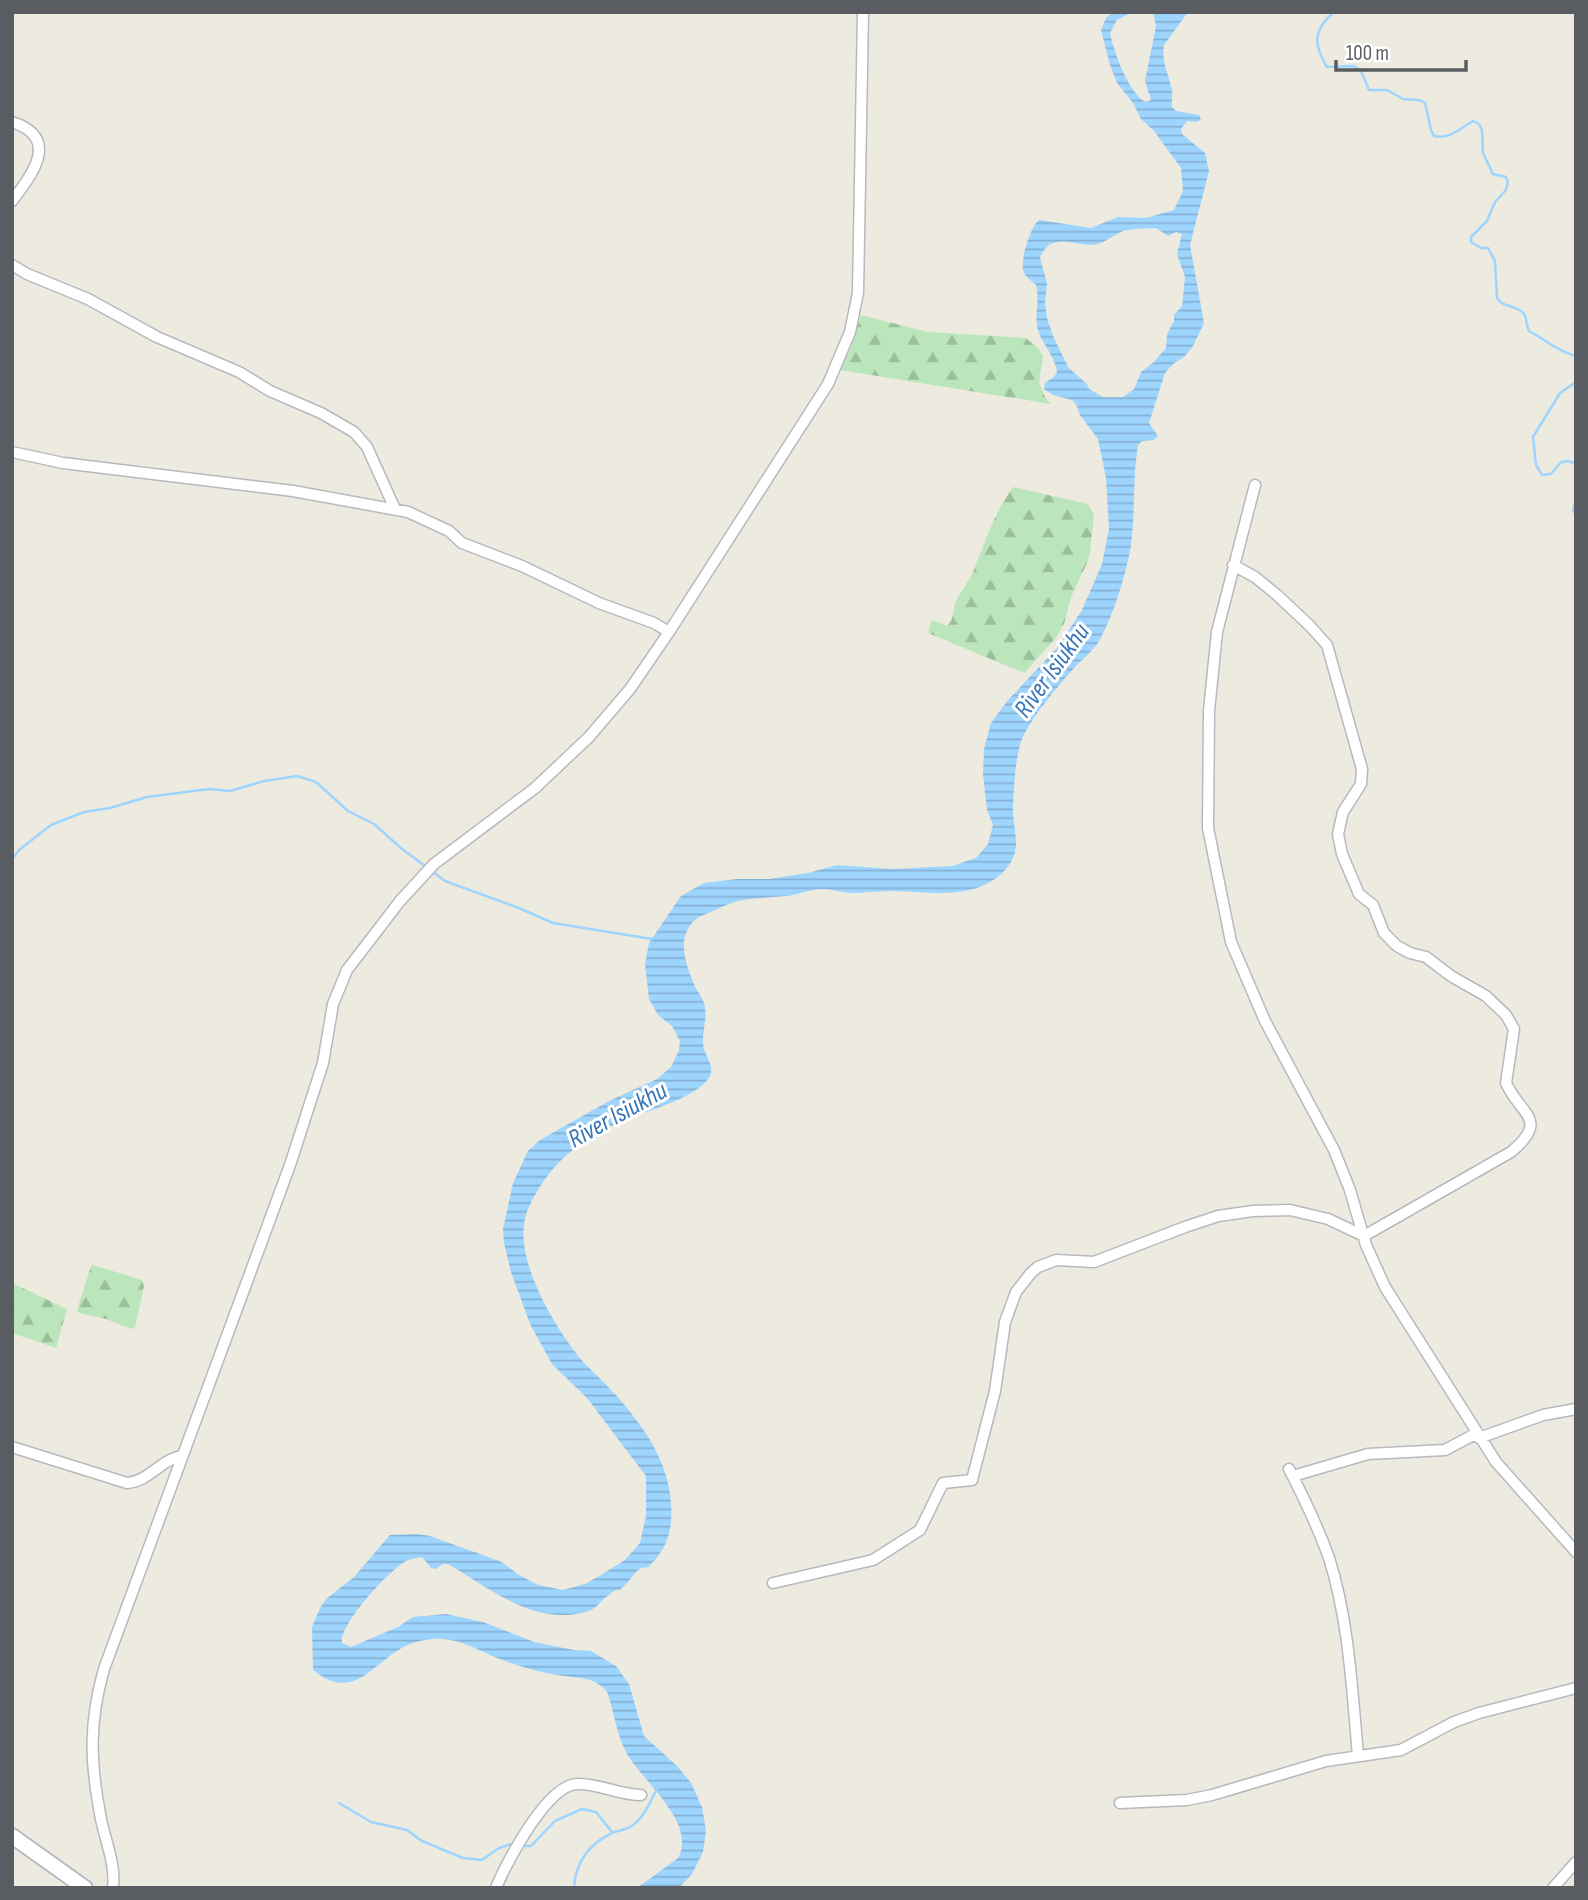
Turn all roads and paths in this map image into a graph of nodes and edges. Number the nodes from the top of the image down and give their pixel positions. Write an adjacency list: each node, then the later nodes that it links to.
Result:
1 (863, 12): 9 (street)
2 (12, 122): 3 (street)
3 (12, 201)
4 (12, 265): 7 (street)
5 (12, 452): 7 (street)
6 (1255, 485): 8 (street)
7 (395, 509): 9 (street)
8 (1233, 565): 10 (street); 10 (street)
9 (669, 632): 14 (street)
10 (1364, 1236): 12 (street); 16 (street)
11 (1576, 1409): 12 (street)
12 (1478, 1436): 15 (street); 18 (street)
13 (12, 1447): 14 (street)
14 (182, 1456): 24 (street)
15 (1576, 1552)
16 (773, 1583)
17 (1576, 1688): 18 (street)
18 (1358, 1755): 20 (street)
19 (641, 1795): 25 (street)
20 (1120, 1803)
21 (12, 1836): 23 (street)
22 (1576, 1862): 26 (street)
23 (85, 1888)
24 (113, 1888)
25 (496, 1888)
26 (1553, 1888)

